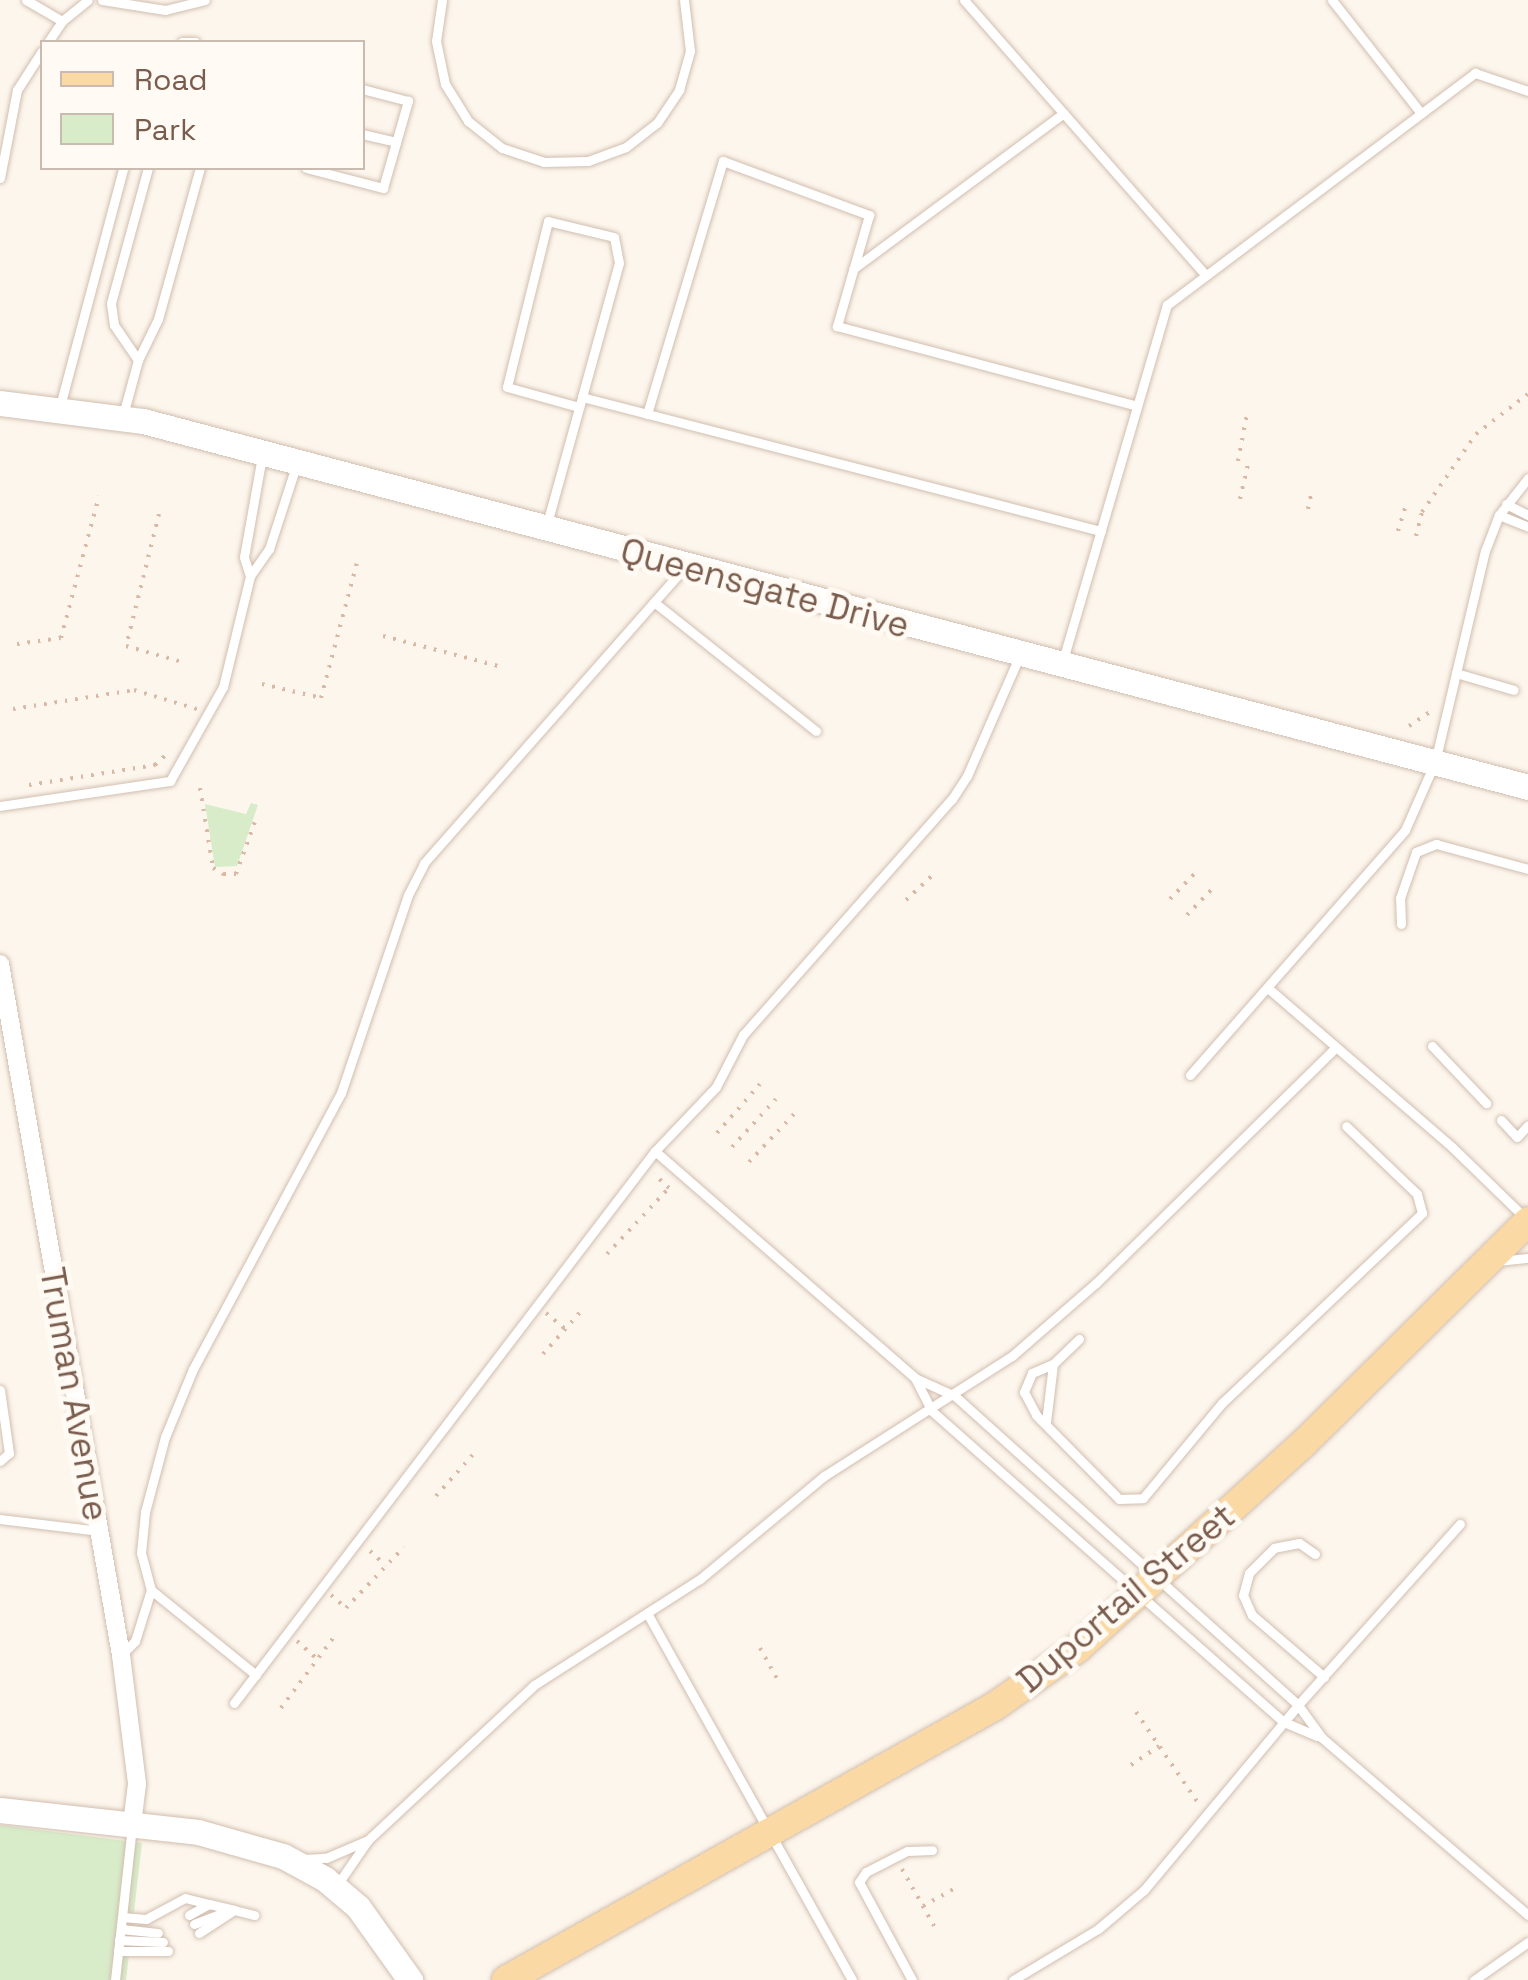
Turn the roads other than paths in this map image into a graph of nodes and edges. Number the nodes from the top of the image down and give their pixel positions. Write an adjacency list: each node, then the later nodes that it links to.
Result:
1 (26, 0): 9 (lane)
2 (88, 0): 9 (lane)
3 (102, 0): 4 (lane)
4 (205, 0)
5 (442, 0): 6 (lane)
6 (684, 0)
7 (1332, 0): 15 (lane)
8 (971, 2): 14 (lane)
9 (62, 21): 10 (lane)
10 (49, 40)
11 (40, 54): 22 (lane)
12 (365, 89): 17 (lane)
13 (1528, 92): 15 (lane)
14 (1064, 113): 23 (lane); 24 (lane)
15 (1421, 114): 24 (lane)
16 (365, 135): 17 (lane)
17 (396, 142): 21 (lane)
18 (123, 170): 29 (lane)
19 (147, 170): 25 (lane)
20 (199, 170): 25 (lane)
21 (314, 170)
22 (0, 178)
23 (854, 269): 28 (lane); 30 (lane)
24 (1206, 275): 28 (lane)
25 (138, 360): 31 (lane)
26 (581, 402): 26 (lane); 30 (lane); 39 (lane)
27 (0, 403): 29 (street, Queensgate Drive)
28 (1138, 406): 40 (lane)
29 (60, 409): 31 (street, Queensgate Drive)
30 (647, 414): 40 (lane)
31 (123, 418): 32 (street, Queensgate Drive)
32 (262, 454): 33 (street, Queensgate Drive); 42 (lane)
33 (297, 462): 39 (street, Queensgate Drive); 42 (lane)
34 (1528, 478): 35 (lane)
35 (1506, 504): 36 (lane); 37 (lane)
36 (1499, 515): 38 (lane); 46 (lane)
37 (1528, 515)
38 (1528, 528)
39 (545, 529): 41 (street, Queensgate Drive)
40 (1101, 531): 45 (lane)
41 (685, 567): 43 (lane); 44 (street, Queensgate Drive)
42 (250, 576): 51 (lane)
43 (654, 602): 48 (lane); 80 (lane)
44 (1020, 655): 45 (street, Queensgate Drive); 63 (lane)
45 (1062, 666): 49 (street, Queensgate Drive)
46 (1456, 673): 47 (lane); 49 (lane)
47 (1514, 690)
48 (816, 731)
49 (1435, 762): 50 (street, Queensgate Drive); 55 (lane)
50 (1528, 787)
51 (0, 806)
52 (1528, 869): 53 (lane)
53 (1402, 924)
54 (0, 964): 77 (street, Truman Avenue)
55 (1268, 989): 57 (lane); 58 (lane)
56 (1432, 1046): 59 (lane)
57 (1334, 1048): 64 (lane); 71 (lane)
58 (1190, 1074)
59 (1486, 1103)
60 (1501, 1120): 61 (lane)
61 (1528, 1125)
62 (1346, 1126): 73 (lane)
63 (656, 1151): 69 (lane); 83 (lane)
64 (1528, 1221): 66 (main road, Duportail Street)
65 (1528, 1258): 66 (lane)
66 (1486, 1263): 79 (main road, Duportail Street)
67 (1079, 1339): 68 (lane)
68 (1053, 1364): 73 (lane); 73 (lane)
69 (915, 1378): 71 (lane); 72 (lane)
70 (0, 1390): 74 (lane)
71 (955, 1396): 72 (lane); 79 (lane)
72 (932, 1411): 79 (lane); 81 (lane)
73 (1046, 1422)
74 (0, 1462)
75 (0, 1519): 77 (lane)
76 (1460, 1524): 84 (lane)
77 (99, 1531): 82 (street, Truman Avenue)
78 (1315, 1554): 84 (lane)
79 (1149, 1586): 86 (lane); 87 (lane); 91 (main road, Duportail Street)
80 (151, 1590): 82 (lane); 83 (lane)
81 (647, 1613): 91 (lane); 92 (lane)
82 (121, 1655): 90 (street, Truman Avenue)
83 (256, 1675): 85 (lane)
84 (1324, 1677): 86 (lane)
85 (234, 1703)
86 (1298, 1705): 87 (lane); 88 (lane)
87 (1284, 1722): 88 (lane); 108 (lane)
88 (1321, 1737): 99 (lane)
89 (0, 1810): 90 (street)
90 (132, 1824): 94 (street); 100 (lane)
91 (771, 1834): 105 (main road, Duportail Street); 106 (lane)
92 (368, 1840): 94 (lane); 95 (lane)
93 (932, 1850): 107 (lane)
94 (283, 1856): 95 (street)
95 (335, 1887): 104 (street)
96 (209, 1904): 97 (lane); 97 (lane); 100 (lane)
97 (234, 1910): 98 (lane)
98 (254, 1915)
99 (1528, 1915)
100 (122, 1916): 101 (lane)
101 (119, 1940): 101 (lane); 103 (lane)
102 (1528, 1942): 109 (lane)
103 (115, 1980)
104 (410, 1980)
105 (506, 1980)
106 (852, 1980)
107 (912, 1980)
108 (1013, 1980)
109 (1474, 1980)

